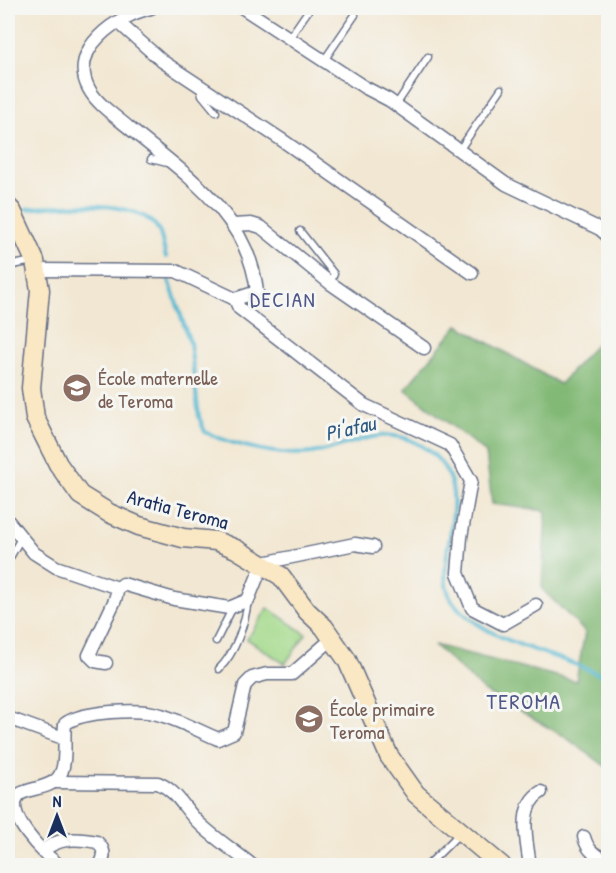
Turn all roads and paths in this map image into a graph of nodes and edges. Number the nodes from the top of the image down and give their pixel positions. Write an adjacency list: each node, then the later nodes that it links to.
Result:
1 (151, 8): 5 (street)
2 (243, 8): 6 (street)
3 (310, 8): 6 (lane)
4 (355, 15): 8 (lane)
5 (118, 22): 9 (street); 15 (street)
6 (290, 37): 8 (street)
7 (428, 57): 11 (lane)
8 (325, 60): 11 (street)
9 (198, 84): 12 (lane); 22 (street)
10 (501, 90): 13 (lane)
11 (396, 105): 13 (street)
12 (216, 112)
13 (460, 149): 19 (street)
14 (151, 159): 15 (lane)
15 (179, 168): 17 (street)
16 (8, 207): 20 (main road, Aratia Teroma)
17 (233, 225): 23 (street); 24 (street)
18 (300, 231): 23 (lane)
19 (609, 236)
20 (36, 265): 21 (lane); 24 (street); 30 (main road, Aratia Teroma)
21 (8, 266)
22 (472, 273)
23 (330, 283): 25 (street)
24 (235, 299): 33 (street)
25 (424, 348)
26 (8, 521): 27 (street)
27 (21, 537): 29 (lane); 31 (street)
28 (373, 547): 30 (street)
29 (8, 561)
30 (263, 563): 32 (street); 35 (main road, Aratia Teroma)
31 (118, 588): 34 (street); 37 (street)
32 (248, 600): 34 (street); 38 (lane)
33 (536, 605)
34 (233, 607): 36 (lane)
35 (335, 640): 40 (street); 44 (main road, Aratia Teroma)
36 (216, 641)
37 (106, 663)
38 (219, 669)
39 (8, 718): 40 (street)
40 (63, 738): 41 (street)
41 (55, 782): 43 (street); 50 (street)
42 (541, 792): 53 (street)
43 (13, 794): 46 (street)
44 (462, 831): 51 (lane); 52 (main road, Aratia Teroma)
45 (584, 837): 47 (street)
46 (43, 851): 48 (street); 49 (street)
47 (609, 860)
48 (61, 866)
49 (99, 866)
50 (253, 866)
51 (427, 866)
52 (502, 866)
53 (530, 866)

